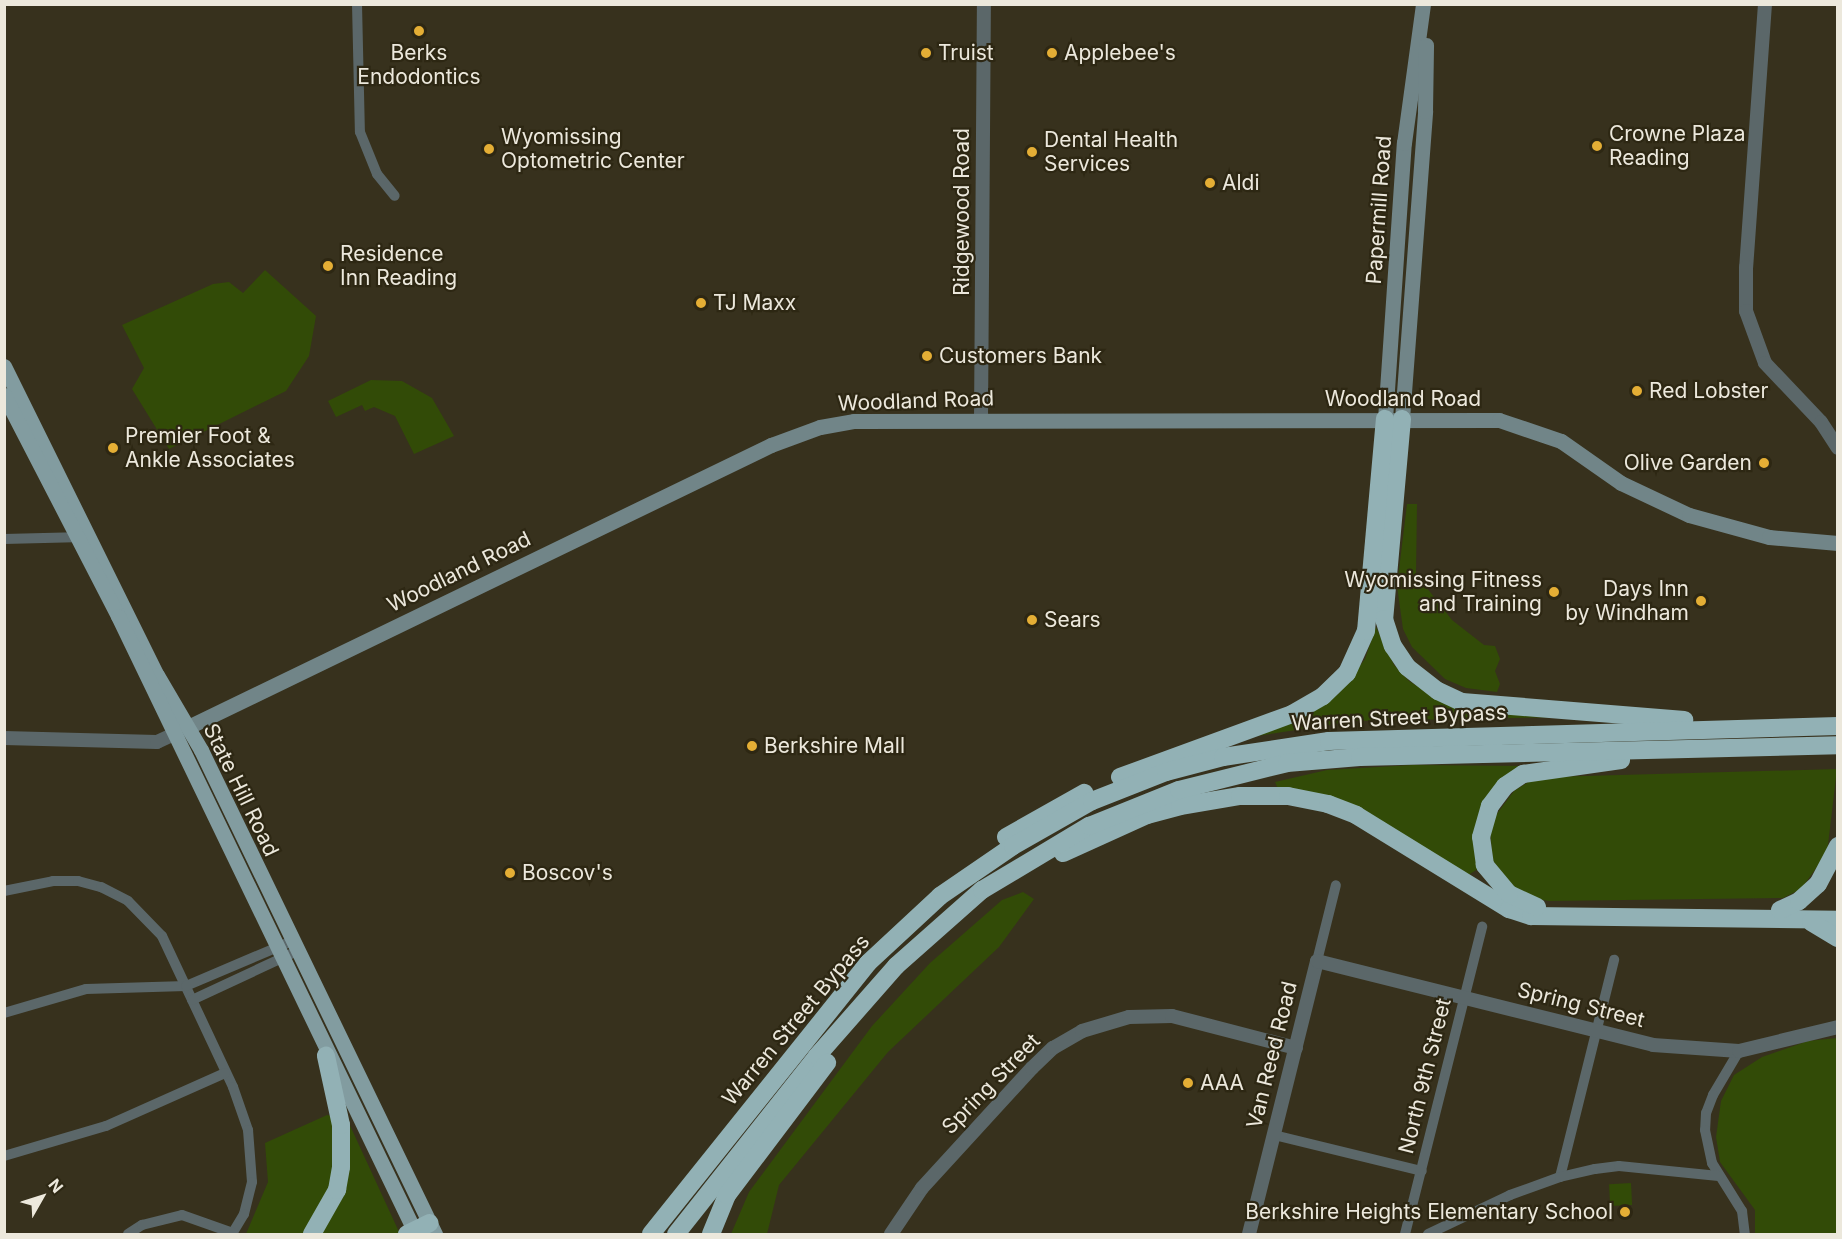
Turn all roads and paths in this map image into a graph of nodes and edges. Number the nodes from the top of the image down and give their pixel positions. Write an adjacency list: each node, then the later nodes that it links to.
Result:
1 (357, 4): 5 (street)
2 (984, 4): 9 (street, Ridgewood Road)
3 (1425, 4): 8 (main road, Papermill Road)
4 (1765, 4): 10 (street)
5 (394, 196)
6 (4, 366): 11 (main road, State Hill Road)
7 (4, 395): 11 (main road, State Hill Road)
8 (1393, 419): 9 (main road, Woodland Road); 13 (main road, Woodland Road); 15 (highway); 23 (highway)
9 (981, 420): 16 (main road, Woodland Road)
10 (1838, 448)
11 (83, 537): 12 (street); 16 (main road, State Hill Road)
12 (4, 539)
13 (1838, 543)
14 (1832, 727): 15 (highway, Warren Street Bypass)
15 (1802, 728): 23 (highway, Warren Street Bypass)
16 (181, 730): 17 (street, Woodland Road); 29 (main road, State Hill Road); 30 (main road, State Hill Road)
17 (4, 738)
18 (1827, 746): 21 (highway, Warren Street Bypass); 25 (highway)
19 (1838, 846): 25 (highway)
20 (1336, 885): 32 (street, Van Reed Road)
21 (982, 890): 25 (highway); 33 (highway, Warren Street Bypass)
22 (4, 891): 34 (street)
23 (940, 896): 52 (highway, Warren Street Bypass)
24 (1838, 910): 25 (highway)
25 (1786, 915): 26 (highway); 28 (highway)
26 (1838, 920)
27 (1482, 927): 35 (street, North 9th Street)
28 (1838, 938)
29 (295, 946): 30 (street); 48 (main road, State Hill Road)
30 (280, 953): 34 (street); 41 (main road, State Hill Road)
31 (1614, 960): 38 (street)
32 (1317, 961): 35 (street, Spring Street); 39 (street, Van Reed Road)
33 (896, 966): 53 (highway, Warren Street Bypass); 54 (highway)
34 (189, 992): 36 (street); 42 (street)
35 (1464, 998): 38 (street, Spring Street); 45 (street, North 9th Street)
36 (4, 1013)
37 (1838, 1027): 40 (street, Spring Street)
38 (1596, 1030): 40 (street, Spring Street); 47 (street)
39 (1296, 1048): 43 (street, Van Reed Road); 55 (street, Spring Street)
40 (1739, 1051): 46 (street)
41 (326, 1056): 48 (main road, State Hill Road); 51 (highway)
42 (225, 1073): 44 (street); 50 (street)
43 (1274, 1136): 45 (street); 56 (street, Van Reed Road)
44 (4, 1156)
45 (1422, 1171): 57 (street, North 9th Street)
46 (1719, 1176): 47 (street); 59 (street)
47 (1560, 1177): 58 (street)
48 (424, 1232)
49 (128, 1234): 50 (street)
50 (232, 1234)
51 (312, 1234)
52 (651, 1234)
53 (676, 1234)
54 (711, 1234)
55 (891, 1234)
56 (1249, 1234)
57 (1405, 1234)
58 (1428, 1234)
59 (1744, 1234)

